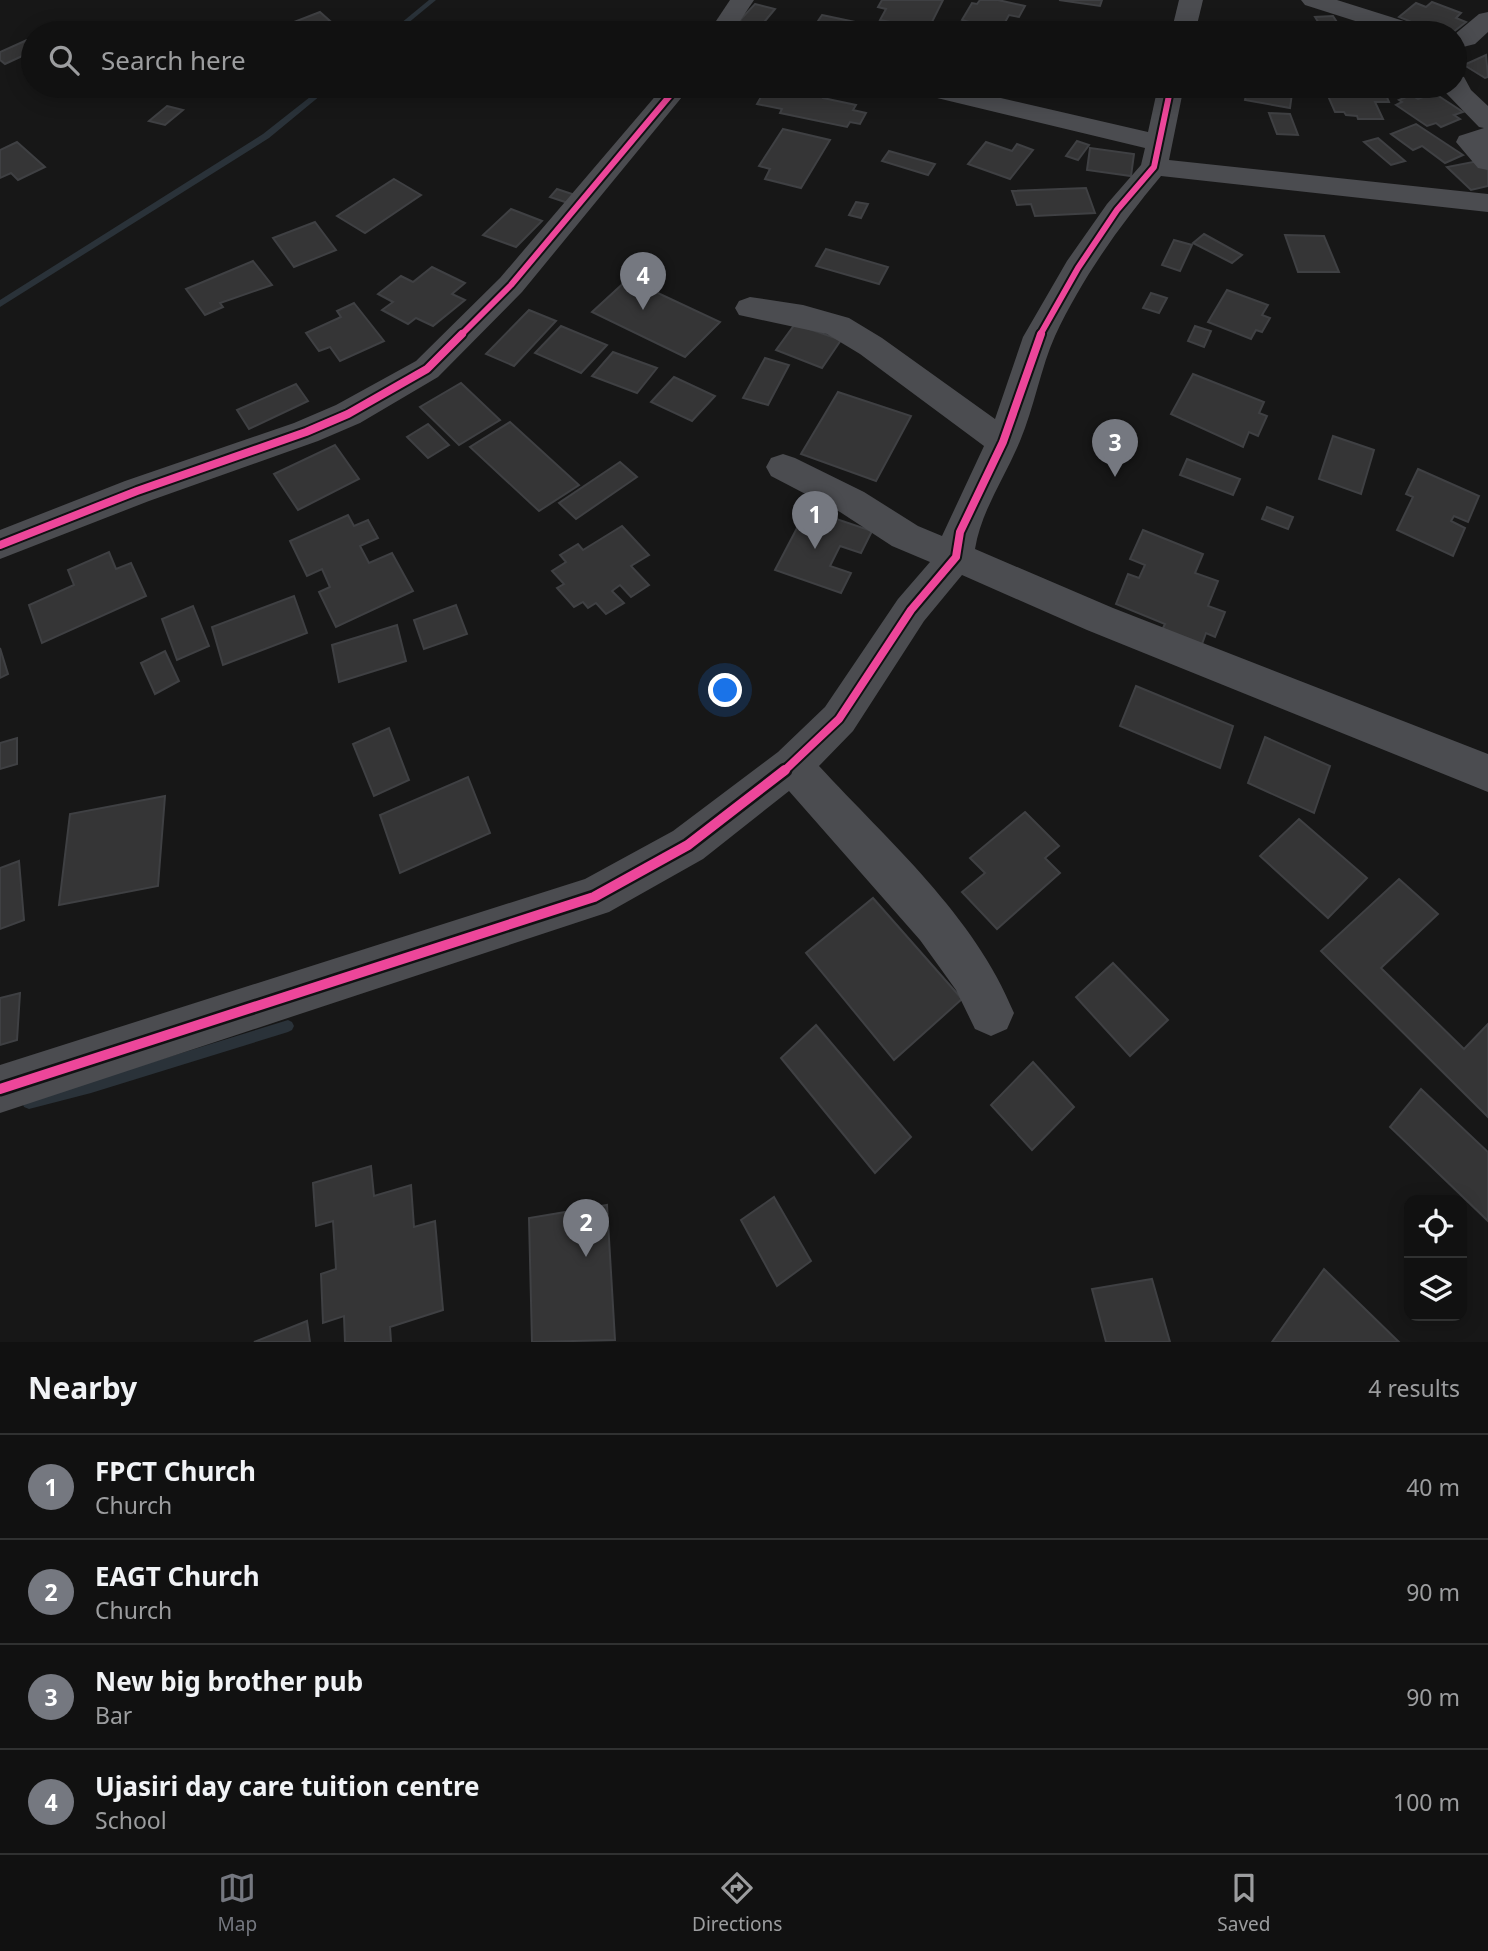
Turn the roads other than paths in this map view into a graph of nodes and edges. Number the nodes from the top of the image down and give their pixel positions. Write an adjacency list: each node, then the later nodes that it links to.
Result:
1 (742, 0): 5 (street)
2 (1191, 0): 6 (street)
3 (1313, 0): 7 (street)
4 (1488, 19): 8 (street)
5 (728, 21)
6 (1186, 21)
7 (1379, 21)
8 (1467, 38)
9 (668, 98): 21 (street)
10 (959, 98): 15 (street)
11 (1169, 98): 15 (street)
12 (1464, 98): 13 (street)
13 (1488, 121)
14 (1488, 135): 16 (street)
15 (1157, 155): 17 (street); 19 (street)
16 (1488, 162)
17 (1488, 203)
18 (750, 307): 19 (street)
19 (1003, 442): 22 (street)
20 (783, 467): 22 (street)
21 (0, 545)
22 (956, 557): 23 (street); 24 (street)
23 (792, 765): 25 (street); 26 (street)
24 (1488, 773)
25 (991, 1013)
26 (0, 1089)

